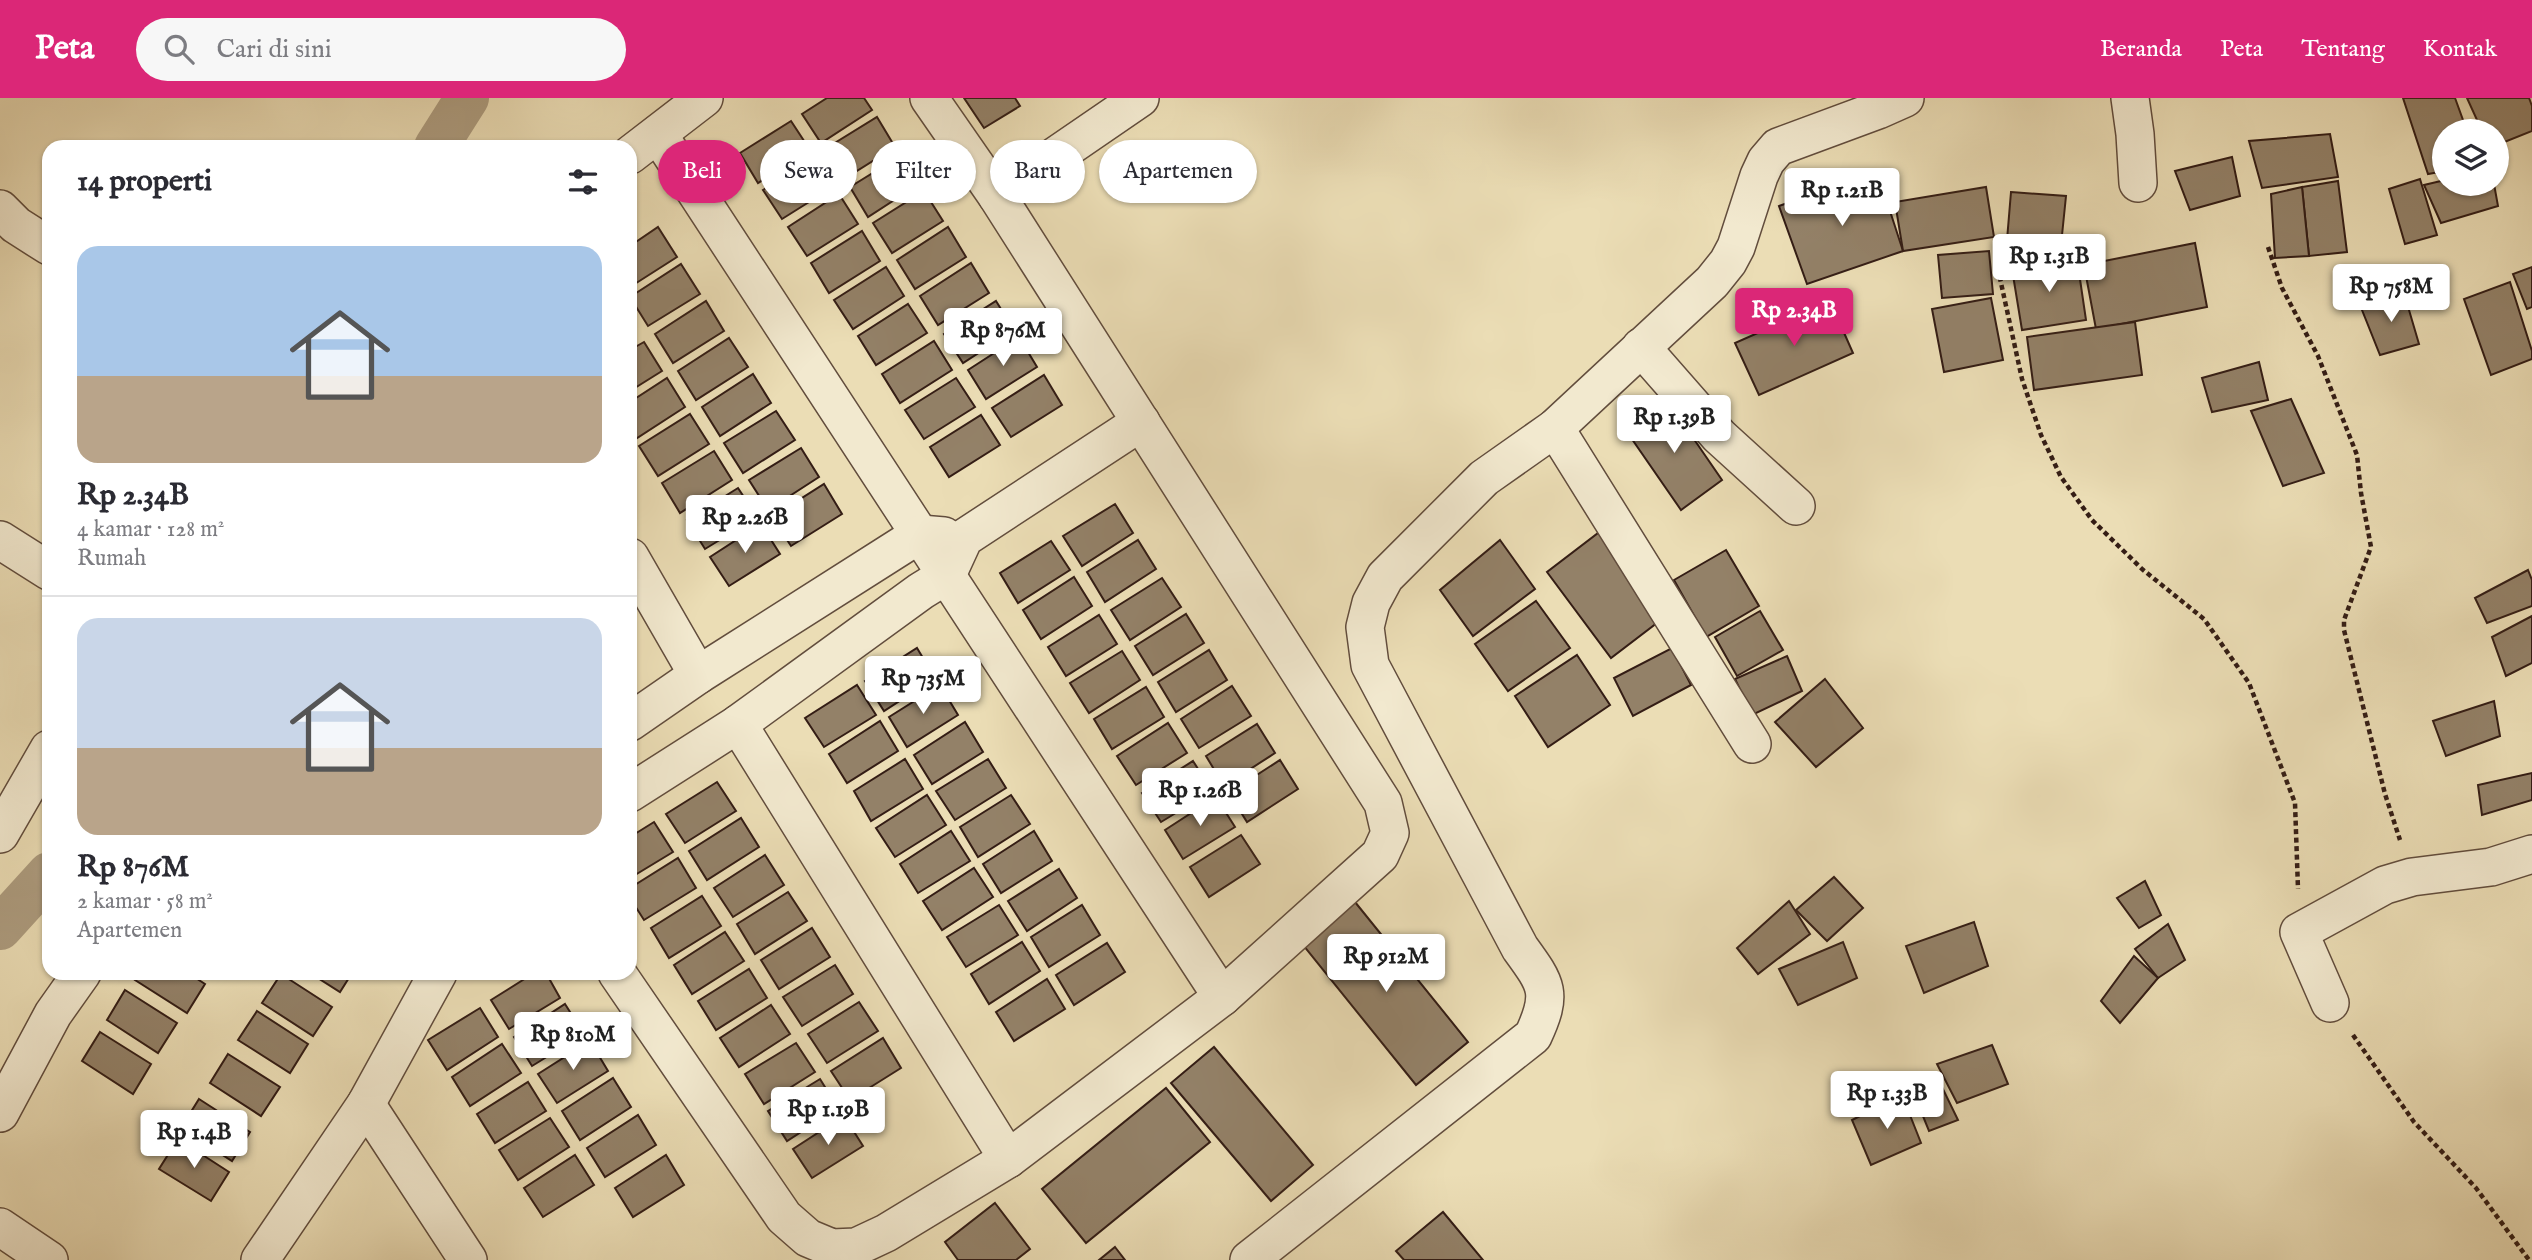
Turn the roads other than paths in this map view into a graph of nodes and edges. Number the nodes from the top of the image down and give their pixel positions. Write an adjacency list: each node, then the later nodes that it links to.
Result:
1 (704, 98): 7 (street)
2 (929, 98): 9 (street)
3 (1140, 98): 6 (street)
4 (1905, 98): 13 (street)
5 (2130, 98): 8 (street)
6 (1079, 140)
7 (644, 144): 17 (street)
8 (2138, 183)
9 (990, 184)
10 (1003, 203): 14 (street)
11 (0, 209): 12 (street)
12 (42, 242)
13 (1641, 347): 15 (street); 16 (street)
14 (1141, 422): 18 (street); 34 (street)
15 (1555, 428): 26 (street); 43 (street)
16 (1796, 506)
17 (920, 534): 18 (street); 22 (street); 23 (street)
18 (964, 538): 22 (street)
19 (0, 540): 20 (street)
20 (42, 567)
21 (637, 569): 23 (street)
22 (947, 575): 25 (street); 34 (street)
23 (698, 675): 24 (street)
24 (637, 717)
25 (738, 724): 28 (street); 38 (street)
26 (1752, 744)
27 (42, 761): 29 (street)
28 (637, 789)
29 (0, 834)
30 (2532, 854): 35 (street)
31 (77, 980): 37 (street)
32 (435, 980): 36 (street)
33 (622, 980): 38 (street)
34 (1222, 998): 38 (street)
35 (2330, 1003)
36 (366, 1104): 41 (street); 42 (street)
37 (0, 1113)
38 (1008, 1159)
39 (0, 1227): 40 (street)
40 (48, 1260)
41 (260, 1260)
42 (468, 1260)
43 (1250, 1260)

